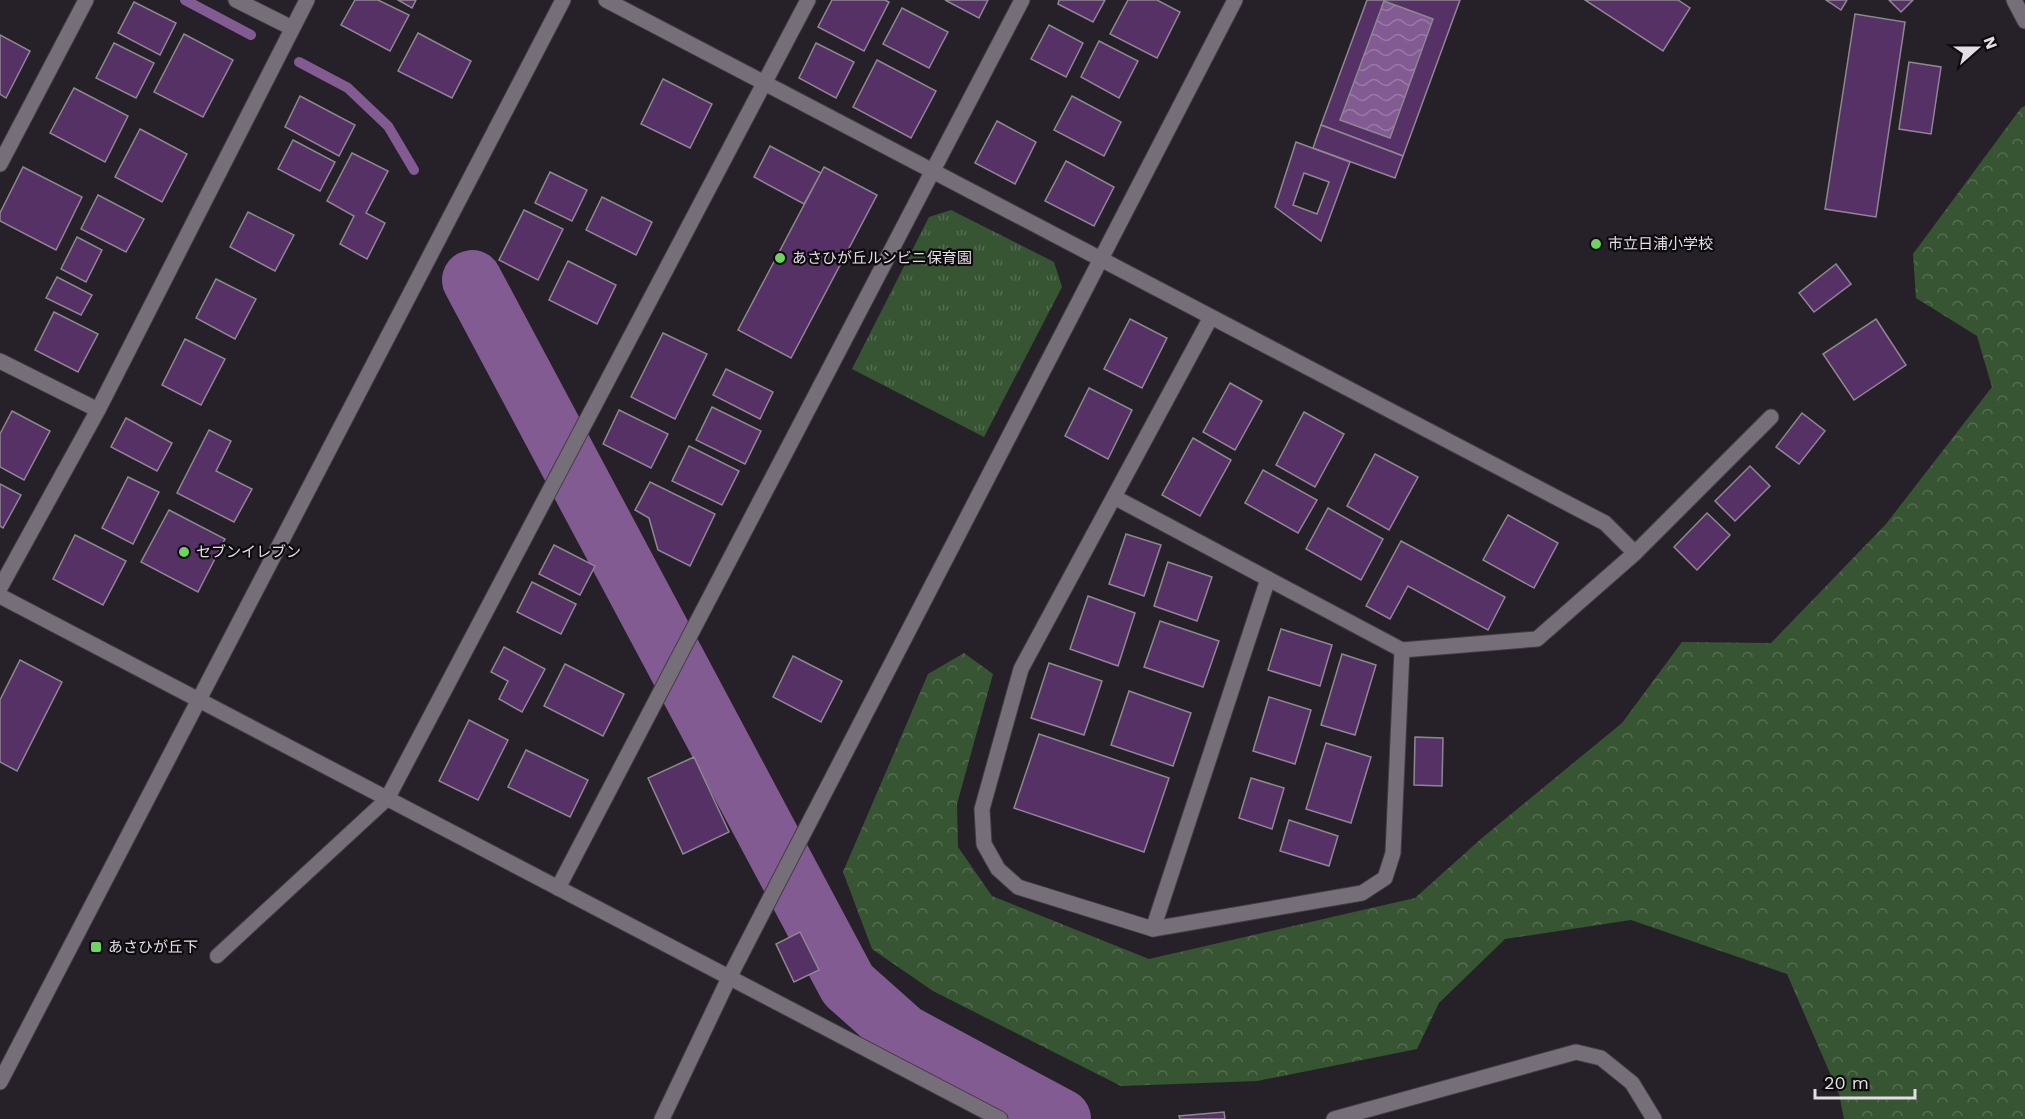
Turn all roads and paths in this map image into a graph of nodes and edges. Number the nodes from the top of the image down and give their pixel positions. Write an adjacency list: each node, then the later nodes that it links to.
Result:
1 (86, 0): 13 (street)
2 (236, 0): 11 (street)
3 (307, 0): 11 (street)
4 (563, 0): 26 (street)
5 (606, 0): 12 (street)
6 (808, 0): 12 (street)
7 (1022, 0): 14 (street)
8 (1235, 0): 15 (street)
9 (2014, 0): 10 (street)
10 (2025, 21)
11 (292, 28): 18 (street)
12 (764, 82): 14 (street); 27 (street)
13 (0, 164)
14 (932, 171): 15 (street); 28 (street)
15 (1100, 258): 16 (street); 31 (street)
16 (1211, 317): 20 (street); 21 (street)
17 (0, 361): 18 (street)
18 (98, 410): 23 (street)
19 (1771, 417): 21 (street)
20 (1114, 497): 22 (street); 29 (street)
21 (1635, 553): 25 (street)
22 (1269, 579): 25 (street); 29 (street)
23 (0, 588)
24 (0, 596): 26 (street)
25 (1402, 650): 29 (street)
26 (197, 700): 27 (street); 32 (street)
27 (387, 799): 28 (street); 30 (lane)
28 (558, 888): 31 (street)
29 (1153, 929)
30 (217, 957)
31 (729, 978): 33 (street); 34 (street)
32 (0, 1082)
33 (662, 1119)
34 (1000, 1119)
35 (1334, 1119): 36 (street)
36 (1653, 1119)

